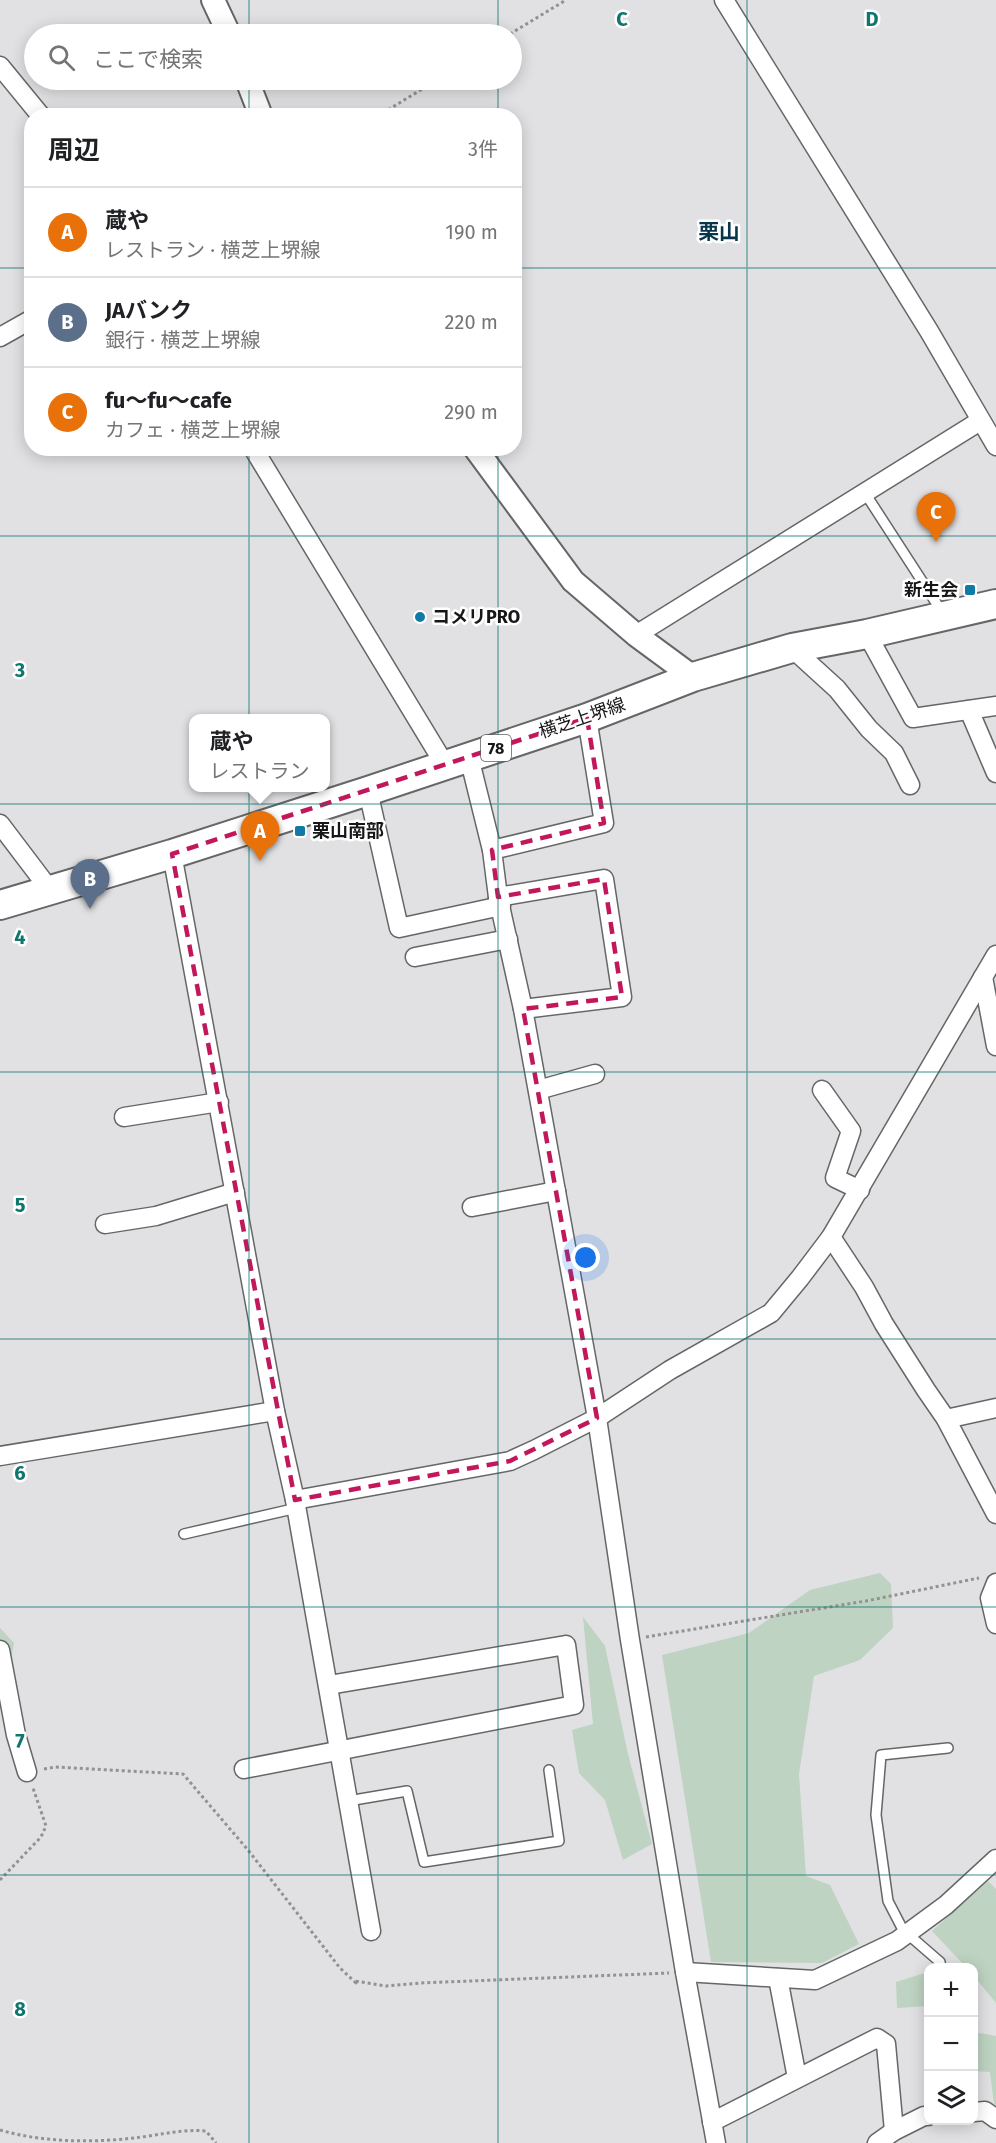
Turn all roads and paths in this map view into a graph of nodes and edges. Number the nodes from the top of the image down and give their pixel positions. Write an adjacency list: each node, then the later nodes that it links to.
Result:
1 (213, 0): 4 (street)
2 (566, 0): 5 (path)
3 (724, 0): 14 (street)
4 (224, 24)
5 (522, 27)
6 (0, 66): 9 (street)
7 (251, 90): 10 (street)
8 (421, 90): 11 (path)
9 (34, 108)
10 (258, 108)
11 (391, 108)
12 (24, 324): 13 (street)
13 (0, 337)
14 (990, 434): 17 (street)
15 (258, 456): 27 (street)
16 (481, 456): 20 (street)
17 (865, 493): 19 (lane); 20 (street)
18 (996, 604): 19 (main road, 横芝上堺線 / 78)
19 (944, 616): 21 (main road, 横芝上堺線 / 78)
20 (636, 634): 23 (street)
21 (867, 634): 22 (main road, 横芝上堺線 / 78); 25 (street)
22 (792, 648): 23 (main road, 横芝上堺線 / 78); 29 (street)
23 (693, 677): 26 (main road, 横芝上堺線 / 78)
24 (996, 706): 25 (street)
25 (969, 710): 28 (street)
26 (587, 718): 27 (main road, 横芝上堺線 / 78); 32 (street)
27 (457, 761): 30 (main road, 横芝上堺線 / 78); 32 (street)
28 (996, 773)
29 (910, 785)
30 (368, 791): 33 (main road, 横芝上堺線 / 78); 35 (street)
31 (0, 824): 34 (street)
32 (492, 850): 35 (street)
33 (172, 854): 34 (main road, 横芝上堺線 / 78); 46 (street)
34 (50, 890): 36 (main road, 横芝上堺線 / 78)
35 (500, 902): 37 (street); 41 (street)
36 (0, 905)
37 (508, 939): 39 (street); 41 (street)
38 (996, 955): 40 (street)
39 (416, 957)
40 (984, 977): 42 (street); 48 (street)
41 (523, 1009): 44 (street)
42 (996, 1046)
43 (595, 1074): 44 (street)
44 (538, 1090): 49 (street)
45 (822, 1090): 48 (street)
46 (219, 1102): 47 (street); 50 (street)
47 (124, 1117)
48 (860, 1190): 53 (street)
49 (556, 1191): 51 (street); 56 (street)
50 (235, 1192): 52 (street); 55 (street)
51 (472, 1207)
52 (105, 1224)
53 (831, 1237): 56 (street); 57 (street)
54 (996, 1408): 57 (street)
55 (275, 1411): 58 (street); 59 (street)
56 (597, 1418): 59 (street); 64 (street)
57 (946, 1419): 60 (street)
58 (0, 1456)
59 (296, 1504): 61 (lane); 66 (street)
60 (996, 1514)
61 (184, 1534)
62 (991, 1580): 63 (street); 64 (path)
63 (996, 1624)
64 (630, 1640): 78 (street)
65 (0, 1650): 71 (street)
66 (329, 1685): 68 (street); 68 (street)
67 (948, 1748): 76 (lane)
68 (341, 1750): 69 (street); 72 (street)
69 (244, 1769)
70 (549, 1770): 72 (lane)
71 (27, 1772): 74 (path); 78 (path)
72 (348, 1801): 75 (street)
73 (993, 1868): 76 (street)
74 (0, 1880)
75 (371, 1932)
76 (907, 1934): 77 (lane); 79 (street)
77 (940, 1963)
78 (685, 1972): 79 (street); 84 (street)
79 (778, 1977): 80 (street)
80 (797, 2078): 84 (street); 86 (street)
81 (978, 2112): 83 (street)
82 (924, 2116): 86 (street)
83 (996, 2119)
84 (712, 2122): 88 (street)
85 (0, 2130): 87 (path)
86 (894, 2131): 89 (street)
87 (216, 2143)
88 (716, 2143)
89 (877, 2143)

